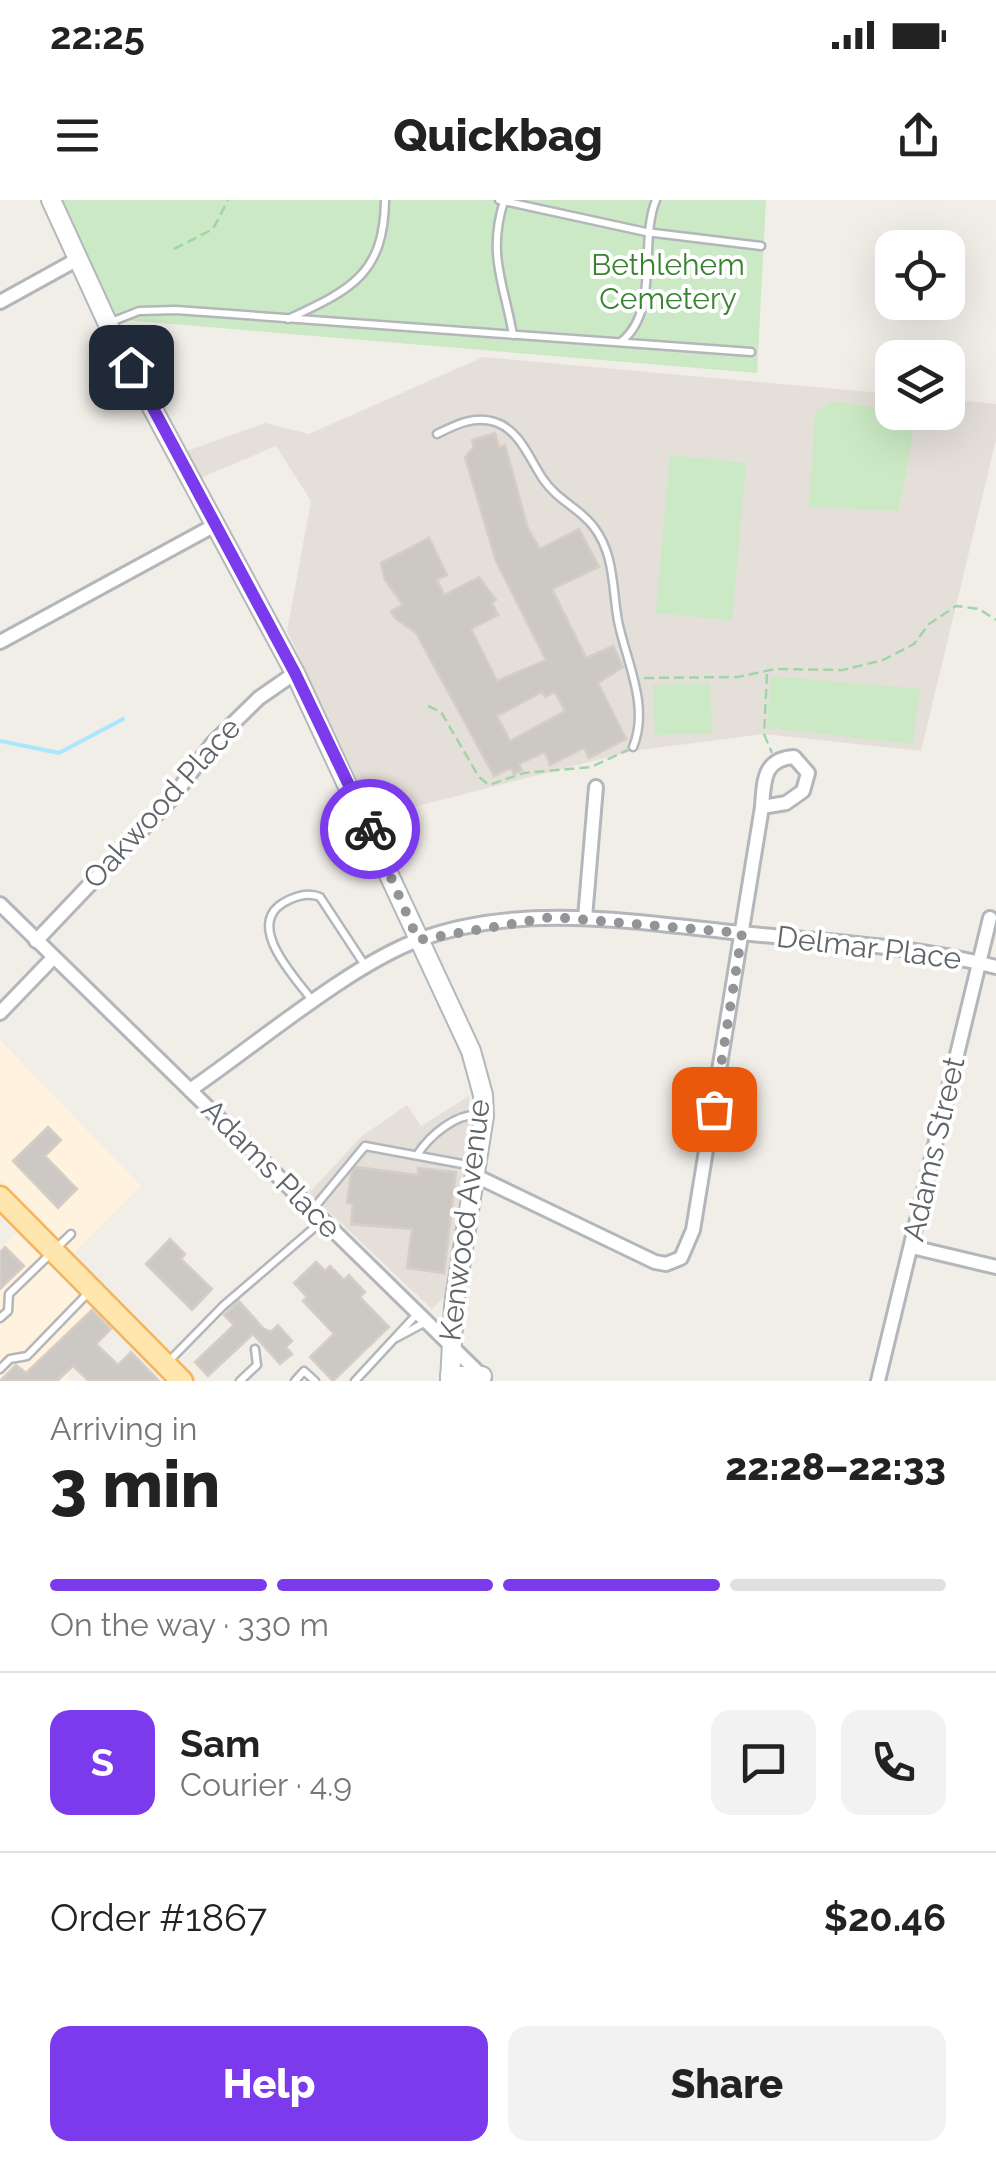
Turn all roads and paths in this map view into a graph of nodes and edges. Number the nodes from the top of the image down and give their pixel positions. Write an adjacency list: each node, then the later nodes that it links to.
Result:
1 (50, 200): 9 (street, Kenwood Avenue)
2 (228, 200): 8 (path)
3 (385, 200): 11 (lane)
4 (502, 200): 6 (lane); 13 (lane)
5 (656, 200): 6 (lane)
6 (646, 232): 7 (lane); 14 (lane)
7 (760, 246)
8 (174, 248)
9 (78, 258): 10 (street); 12 (street, Kenwood Avenue)
10 (0, 302)
11 (287, 319): 12 (lane); 13 (lane)
12 (108, 324): 17 (street, Kenwood Avenue)
13 (514, 336): 14 (lane)
14 (622, 341): 15 (lane)
15 (751, 352)
16 (437, 434): 22 (lane)
17 (218, 524): 19 (street); 21 (street, Kenwood Avenue)
18 (996, 620): 20 (path)
19 (0, 642)
20 (767, 672): 22 (path); 25 (path)
21 (295, 673): 32 (street, Kenwood Avenue); 33 (street, Oakwood Place)
22 (634, 679): 24 (lane)
23 (428, 706): 24 (path)
24 (633, 747)
25 (777, 759): 27 (street); 27 (street)
26 (596, 788): 29 (street)
27 (762, 807): 31 (street)
28 (0, 904): 33 (street, Adams Place)
29 (586, 918): 31 (street, Delmar Place); 32 (street, Delmar Place)
30 (990, 918): 35 (street, Adams Street)
31 (742, 933): 35 (street, Delmar Place); 43 (street)
32 (418, 940): 36 (street, Delmar Place); 41 (street, Kenwood Avenue)
33 (36, 941): 34 (street, Adams Place)
34 (53, 958): 39 (street); 40 (street, Adams Place)
35 (976, 962): 37 (street, Delmar Place); 47 (street, Adams Street)
36 (366, 966): 38 (street, Delmar Place); 38 (lane)
37 (996, 967)
38 (314, 1004): 40 (street, Delmar Place)
39 (0, 1013)
40 (190, 1090): 45 (street, Adams Place)
41 (484, 1115): 42 (lane); 43 (street, Kenwood Avenue)
42 (418, 1155): 43 (lane); 45 (lane)
43 (477, 1172): 53 (street, Kenwood Avenue)
44 (0, 1197): 48 (main road)
45 (317, 1215): 52 (street, Adams Place); 55 (lane)
46 (72, 1234): 48 (lane)
47 (912, 1247): 49 (street); 64 (street, Adams Street)
48 (54, 1252): 50 (main road); 51 (lane)
49 (996, 1267)
50 (90, 1290): 55 (main road); 56 (lane)
51 (0, 1318)
52 (421, 1318): 53 (street, Adams Place); 63 (lane)
53 (450, 1347): 57 (street, Kenwood Avenue); 58 (street, Adams Place)
54 (255, 1348): 60 (lane)
55 (166, 1364): 59 (main road)
56 (0, 1369)
57 (450, 1378): 58 (street)
58 (485, 1378)
59 (182, 1381)
60 (240, 1381)
61 (295, 1381): 62 (lane)
62 (315, 1381)
63 (354, 1381)
64 (878, 1381)

